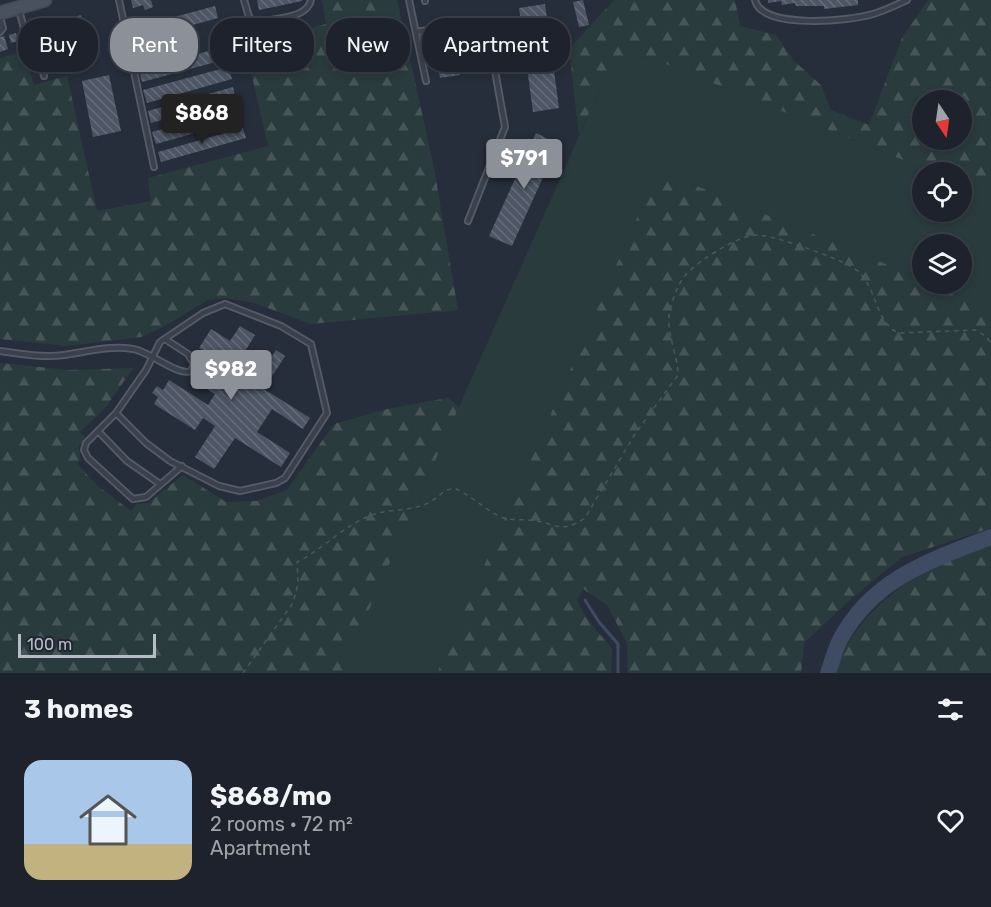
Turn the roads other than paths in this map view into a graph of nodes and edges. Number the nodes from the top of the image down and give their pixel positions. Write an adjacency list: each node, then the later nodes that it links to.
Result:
1 (45, 0): 8 (main road)
2 (119, 0): 14 (lane)
3 (244, 0): 4 (lane)
4 (311, 0)
5 (409, 0): 11 (lane)
6 (755, 0): 7 (lane)
7 (907, 0)
8 (18, 8): 9 (main road); 12 (lane)
9 (0, 15): 10 (lane)
10 (0, 32)
11 (416, 32): 13 (lane); 15 (lane)
12 (45, 76)
13 (426, 81)
14 (154, 167)
15 (468, 222)
16 (165, 339): 18 (lane); 18 (lane); 21 (lane)
17 (0, 351): 18 (lane)
18 (152, 354): 19 (lane)
19 (116, 413): 20 (lane); 21 (lane)
20 (98, 431): 22 (lane); 22 (lane)
21 (182, 466): 22 (lane)
22 (160, 484)

